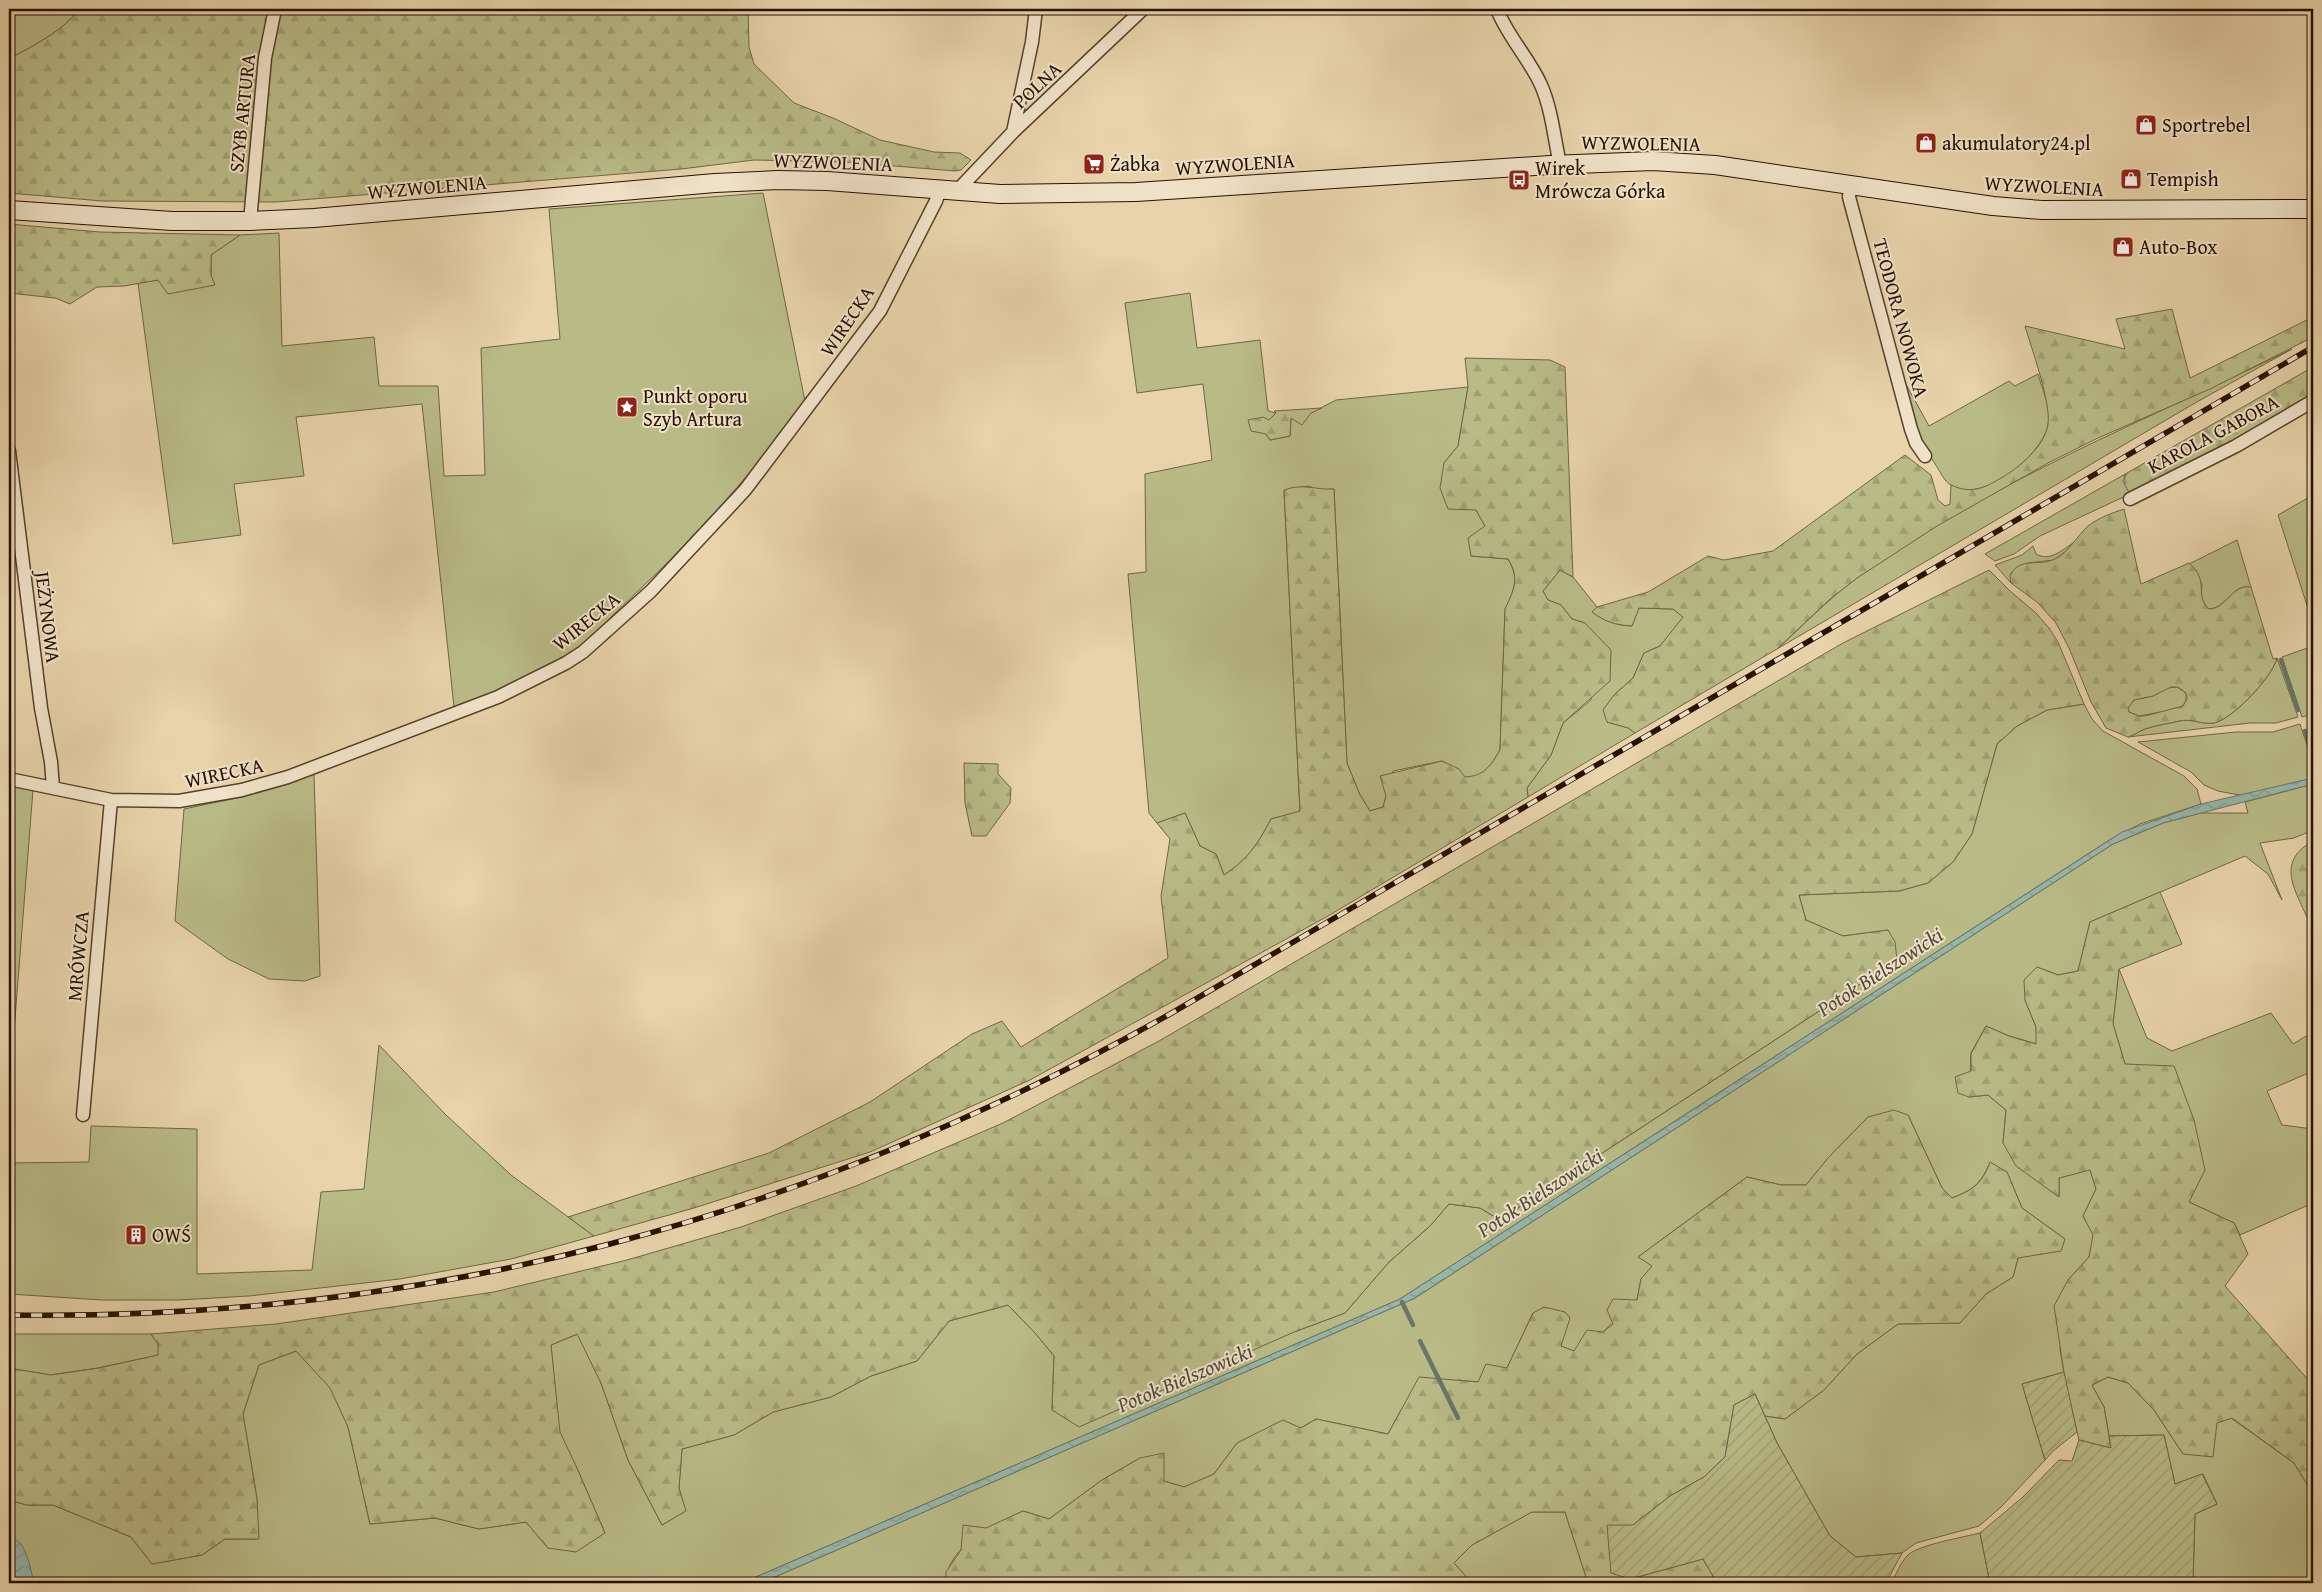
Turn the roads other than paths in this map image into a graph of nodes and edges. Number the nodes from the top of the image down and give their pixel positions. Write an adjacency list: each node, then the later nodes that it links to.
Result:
1 (275, 9): 12 (street, SZYB ARTURA)
2 (1036, 9): 5 (street)
3 (1143, 9): 5 (street, POLNA)
4 (1497, 9): 6 (street)
5 (1013, 132): 9 (street, POLNA)
6 (1560, 164): 7 (street, WYZWOLENIA); 9 (street, WYZWOLENIA)
7 (1850, 186): 10 (street, WYZWOLENIA); 15 (street, TEODORA NOWOKA)
8 (940, 189): 9 (street, WYZWOLENIA); 12 (street, WYZWOLENIA); 19 (street, WIRECKA)
9 (958, 190)
10 (2313, 209)
11 (9, 210): 12 (street, WYZWOLENIA)
12 (250, 221)
13 (2313, 401): 16 (street, KAROLA GABORA)
14 (9, 451): 18 (street, JEŻYNOWA)
15 (1925, 456)
16 (2130, 499)
17 (9, 778): 18 (street, WIRECKA)
18 (53, 787): 19 (street, WIRECKA)
19 (110, 800): 20 (street, MRÓWCZA)
20 (83, 1115)

